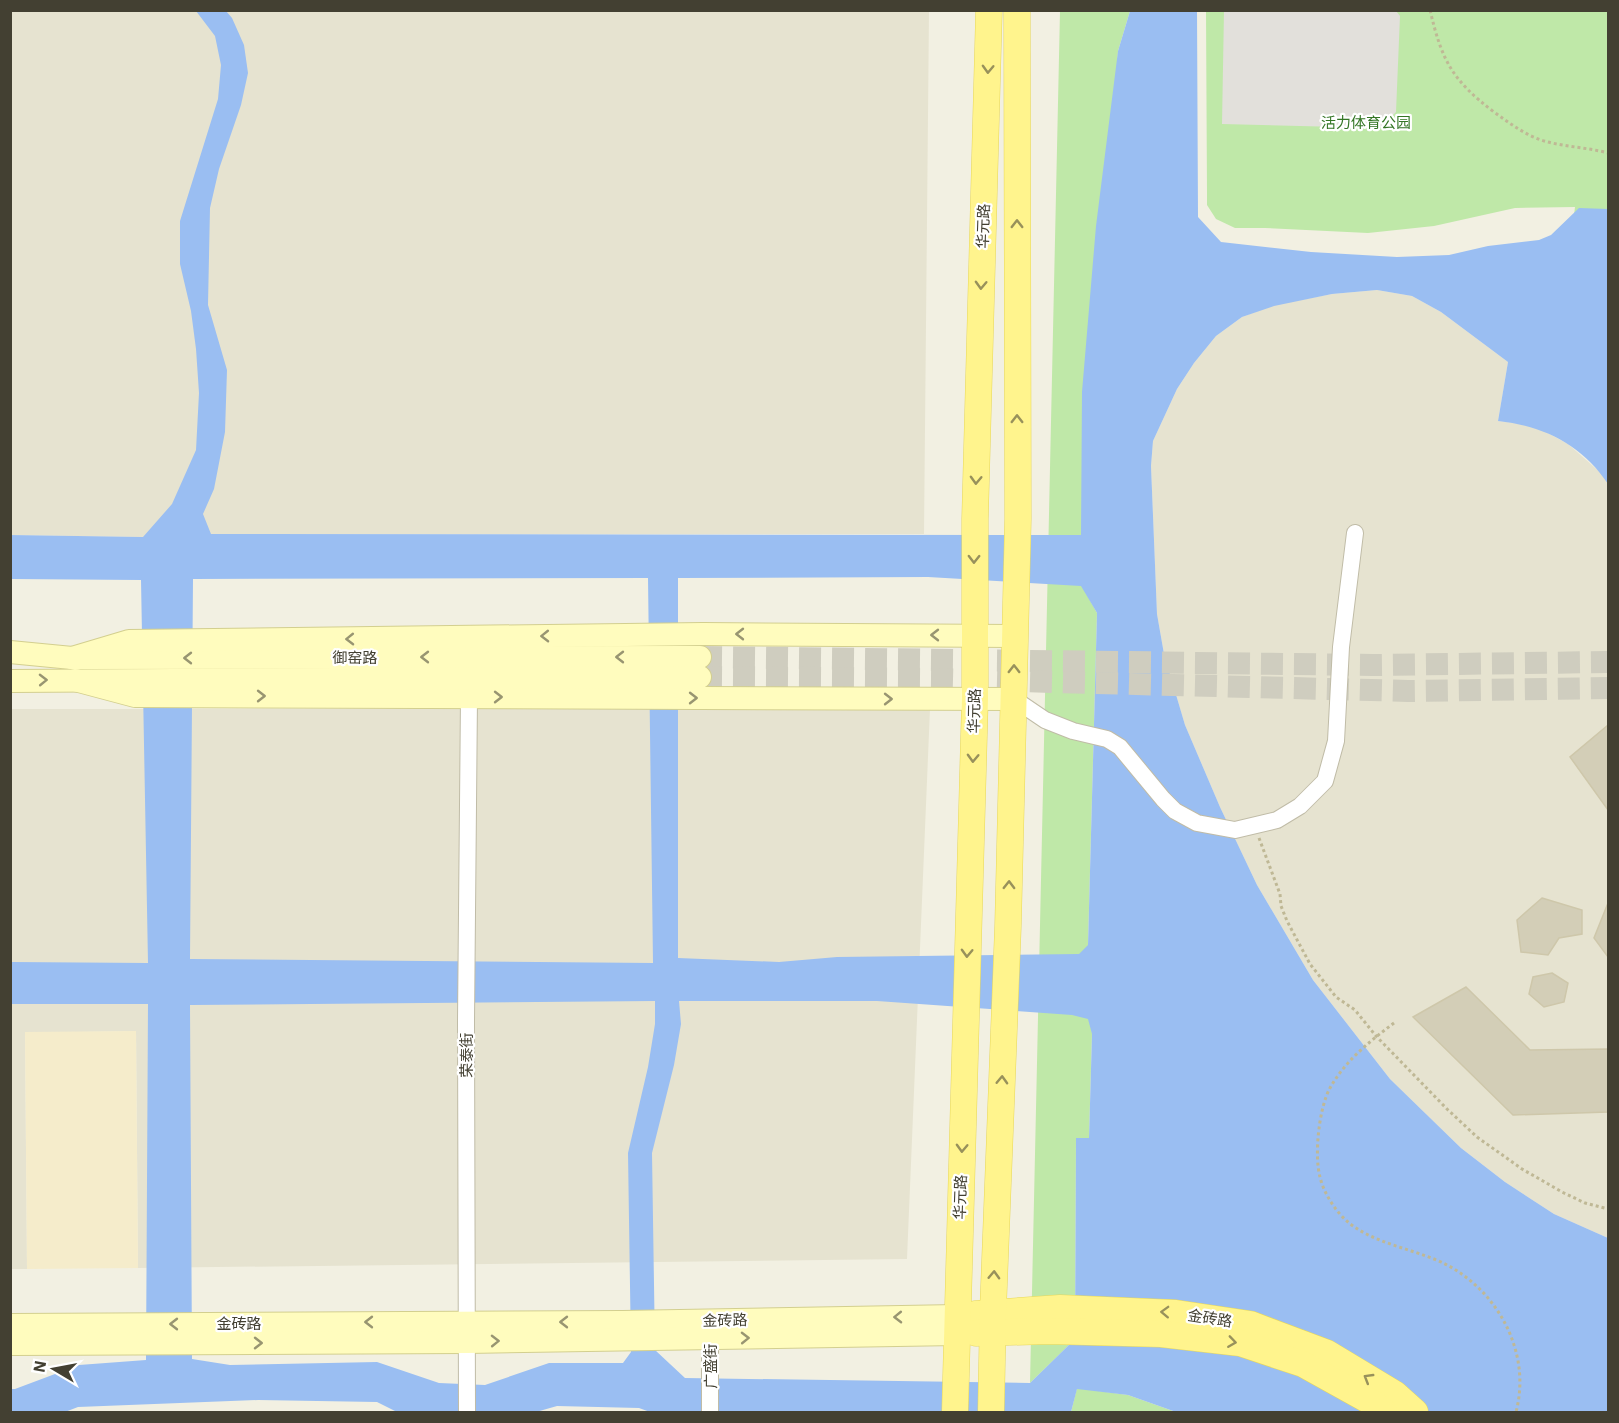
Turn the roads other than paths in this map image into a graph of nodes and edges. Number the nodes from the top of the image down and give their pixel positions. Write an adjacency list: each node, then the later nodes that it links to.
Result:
1 (989, 10): 4 (main road, 华元路, one-way to 4)
2 (1017, 10): 5 (main road, one-way to 2)
3 (1354, 533): 12 (street)
4 (975, 635): 5 (street); 7 (street, one-way to 7); 11 (main road, 华元路)
5 (1014, 636): 12 (main road, one-way to 5)
6 (10, 652): 7 (street, 御窑路)
7 (133, 668): 8 (street, 御窑路, one-way to 7); 9 (street); 9 (street, 御窑路, one-way to 7)
8 (10, 681)
9 (202, 688): 10 (street, one-way to 10)
10 (469, 697): 11 (street, one-way to 11); 17 (street, 荣泰街)
11 (975, 699): 12 (street); 15 (main road, 华元路, one-way to 15)
12 (1014, 699): 13 (main road, one-way to 12)
13 (992, 1321): 15 (main road, 金砖路); 22 (main road); 23 (main road, 金砖路, one-way to 23); 24 (main road, 金砖路, one-way to 13)
14 (10, 1325): 17 (street, 金砖路, one-way to 14)
15 (957, 1325): 16 (street, 金砖路); 21 (main road, 华元路)
16 (710, 1329): 17 (street, 金砖路); 20 (street, 广盛街)
17 (466, 1332): 18 (street, 金砖路, one-way to 17); 19 (street, 荣泰街)
18 (10, 1344)
19 (467, 1413)
20 (710, 1413)
21 (955, 1413)
22 (991, 1413)
23 (1384, 1413)
24 (1415, 1413)

